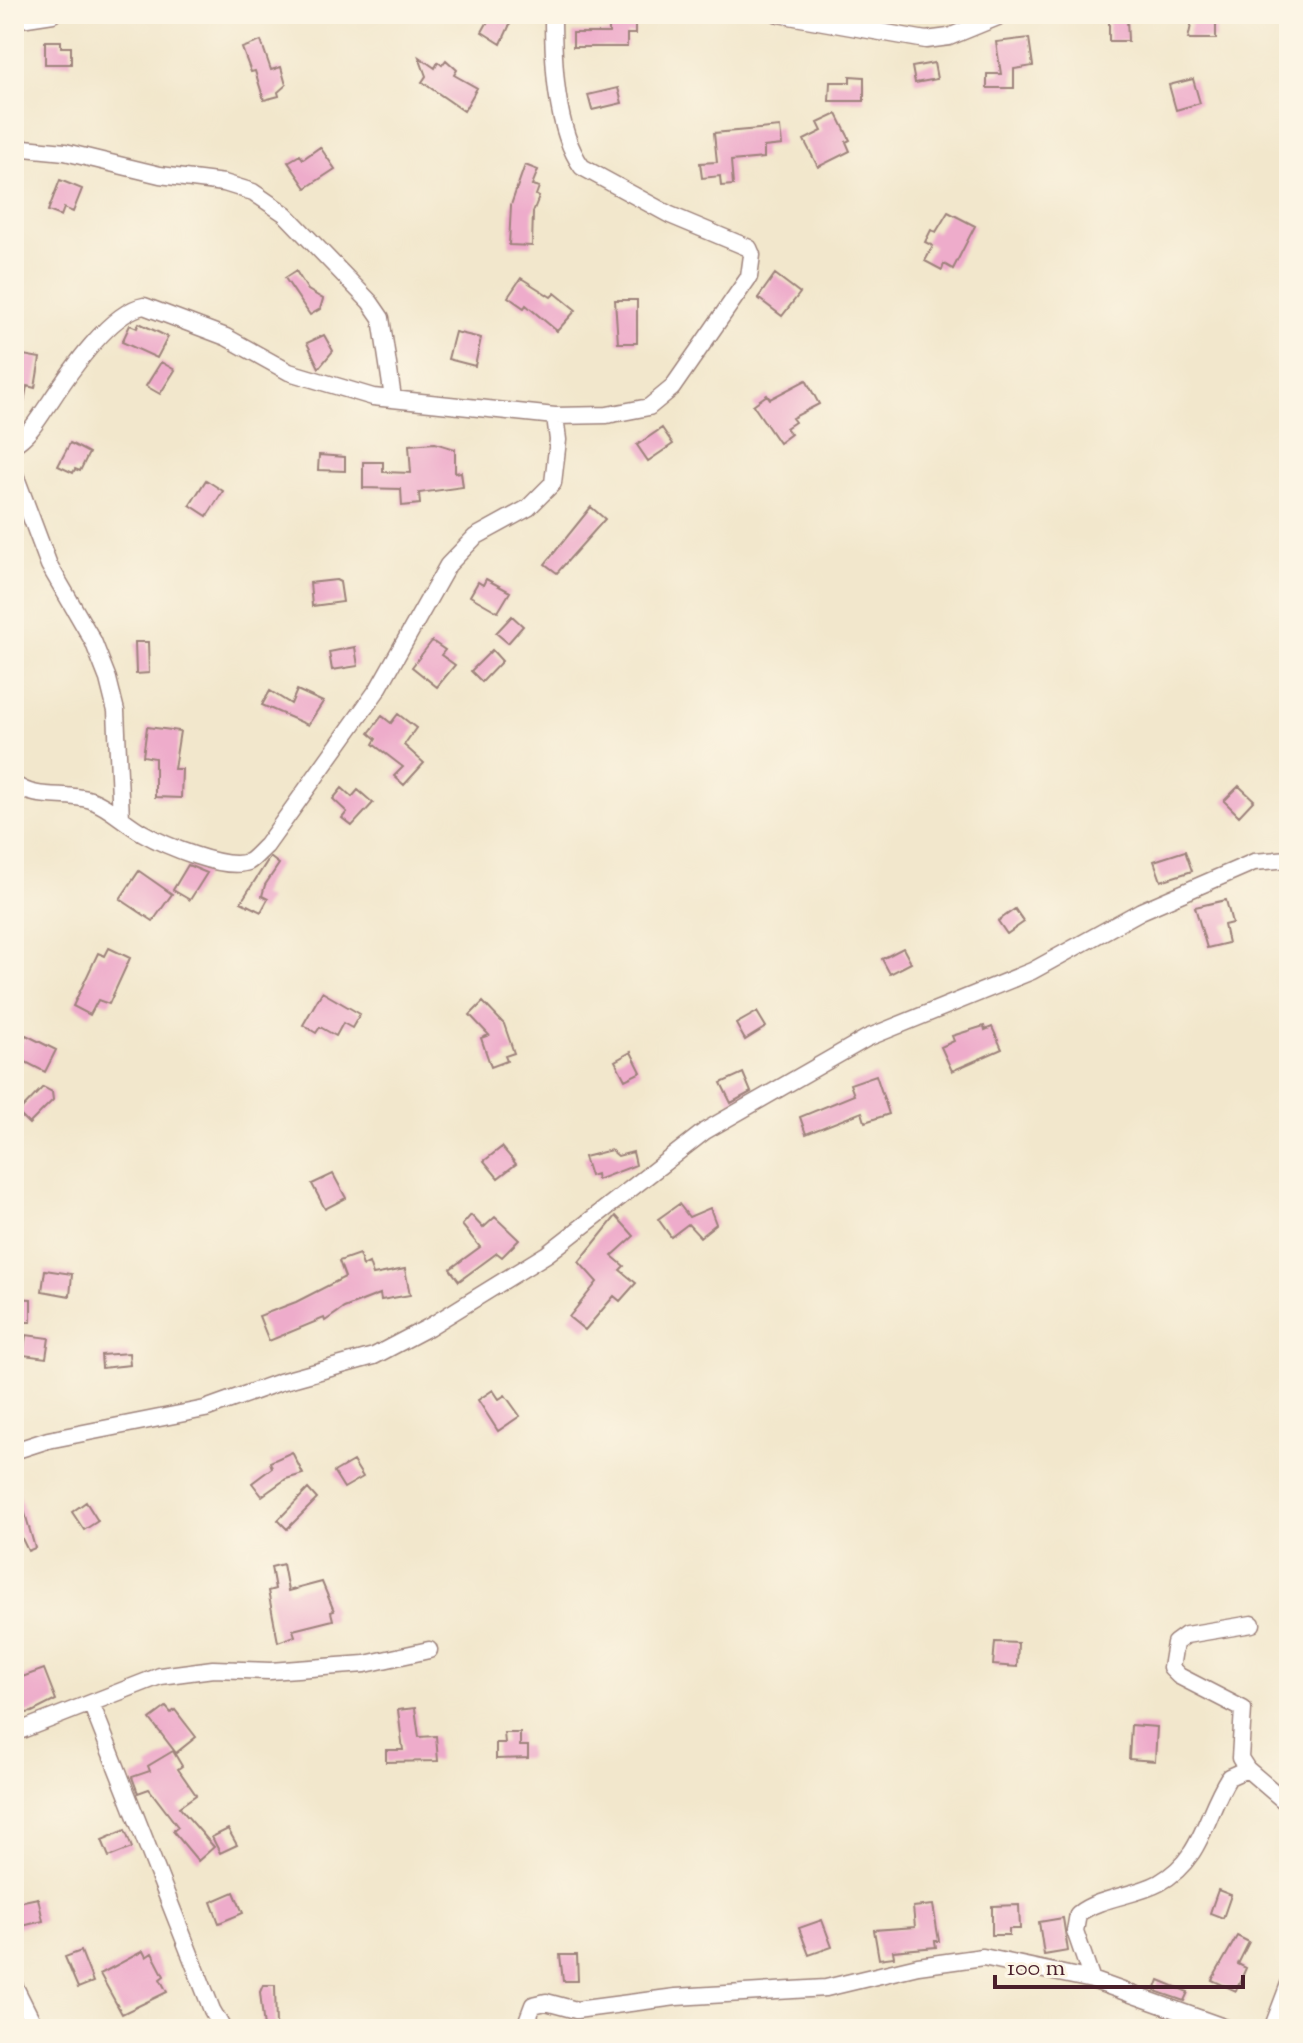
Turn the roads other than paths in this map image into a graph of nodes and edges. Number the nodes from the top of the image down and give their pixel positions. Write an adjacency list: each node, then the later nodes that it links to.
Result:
1 (53, 14): 5 (street)
2 (553, 14): 8 (street)
3 (778, 14): 4 (street)
4 (1005, 14)
5 (14, 20)
6 (14, 147): 7 (street)
7 (393, 398): 8 (street); 9 (street)
8 (555, 416): 12 (street)
9 (14, 444)
10 (14, 472): 12 (street)
11 (14, 784): 12 (street)
12 (121, 818)
13 (1289, 859): 14 (street)
14 (14, 1451)
15 (1252, 1624): 19 (street)
16 (429, 1650): 17 (street)
17 (91, 1703): 18 (street); 25 (street)
18 (14, 1733)
19 (1247, 1769): 20 (street); 21 (street)
20 (1289, 1805)
21 (1092, 1980): 26 (street); 27 (street)
22 (1289, 1984): 28 (street)
23 (14, 1985): 24 (street)
24 (36, 2029)
25 (223, 2029)
26 (524, 2029)
27 (1229, 2029)
28 (1272, 2029)

